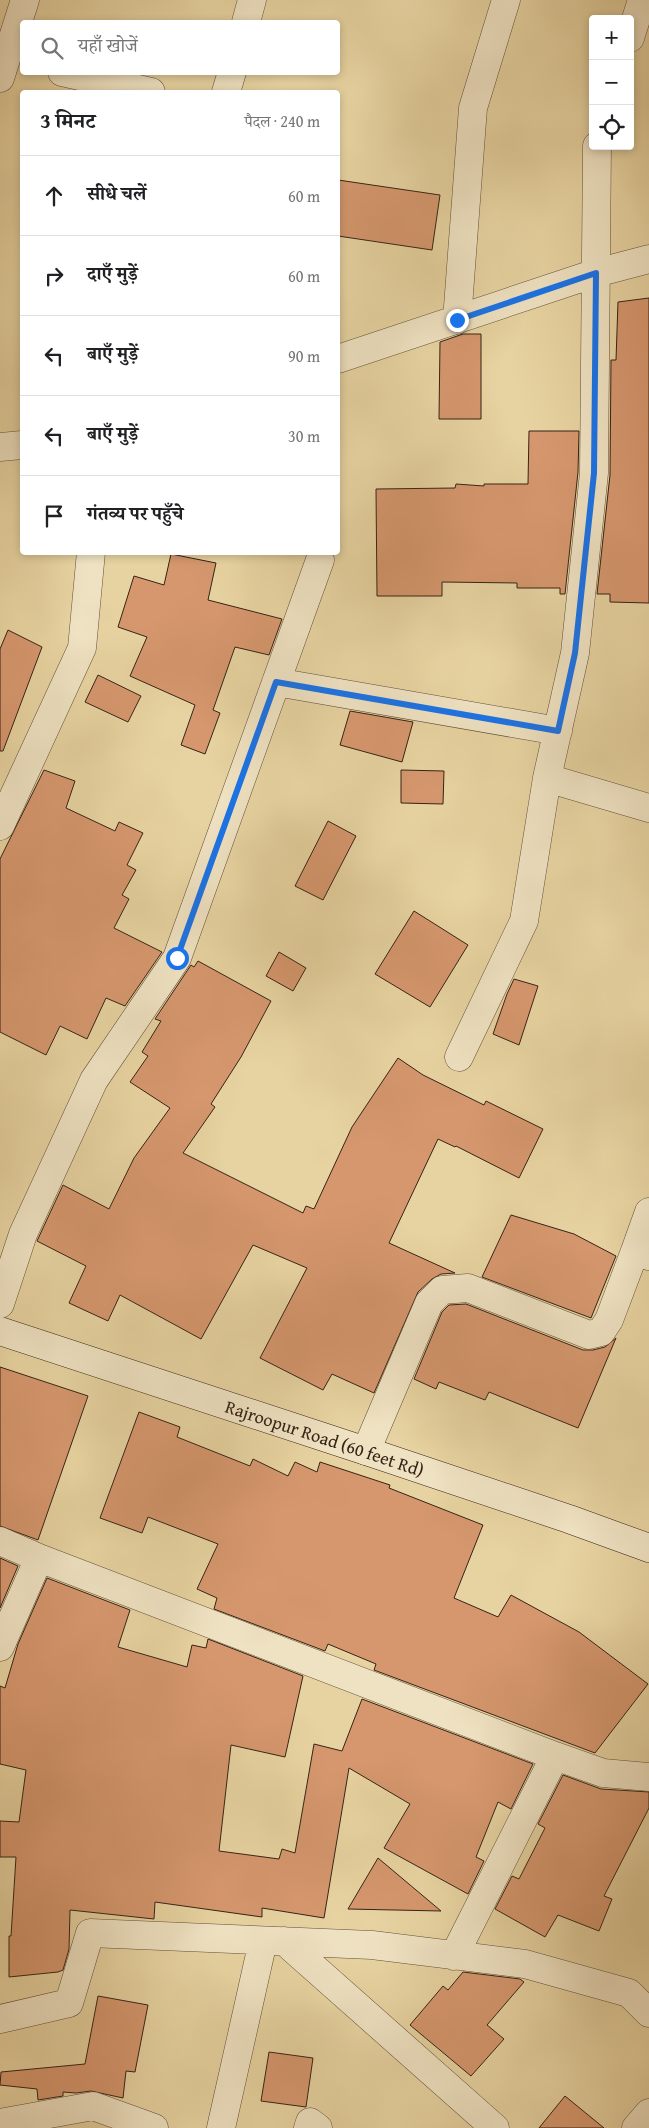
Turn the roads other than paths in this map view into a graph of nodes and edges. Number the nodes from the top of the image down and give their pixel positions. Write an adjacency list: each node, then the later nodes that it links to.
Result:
1 (25, 0): 5 (street)
2 (252, 0): 6 (street)
3 (506, 0): 17 (street)
4 (642, 0): 8 (street)
5 (20, 20)
6 (247, 20)
7 (20, 21): 9 (street)
8 (634, 25)
9 (9, 67)
10 (75, 75): 12 (street)
11 (231, 75): 13 (street)
12 (142, 90)
13 (227, 90)
14 (597, 150): 16 (street)
15 (649, 259): 16 (street)
16 (596, 273): 17 (street); 24 (street)
17 (457, 320): 18 (street)
18 (340, 358)
19 (20, 445): 20 (street)
20 (0, 447)
21 (91, 555): 27 (street)
22 (320, 560): 23 (street)
23 (276, 682): 24 (street); 31 (street)
24 (558, 731): 25 (street)
25 (547, 778): 26 (street); 28 (street)
26 (649, 808)
27 (0, 826)
28 (459, 1057)
29 (649, 1212): 30 (street)
30 (642, 1253): 33 (street)
31 (0, 1304)
32 (0, 1331): 33 (street, Rajroopur Road (60 feet Rd))
33 (366, 1452): 35 (street, Rajroopur Road (60 feet Rd))
34 (0, 1541): 36 (street)
35 (649, 1548)
36 (39, 1558): 37 (street); 38 (street)
37 (0, 1647)
38 (555, 1756): 39 (street); 41 (street)
39 (649, 1776)
40 (274, 1941): 41 (street); 43 (street); 47 (street); 50 (street)
41 (454, 1956): 42 (street)
42 (649, 2013)
43 (0, 2019)
44 (649, 2113): 51 (street)
45 (0, 2123): 46 (street)
46 (154, 2128)
47 (221, 2128)
48 (308, 2128): 49 (street)
49 (318, 2128)
50 (495, 2128)
51 (636, 2128)

